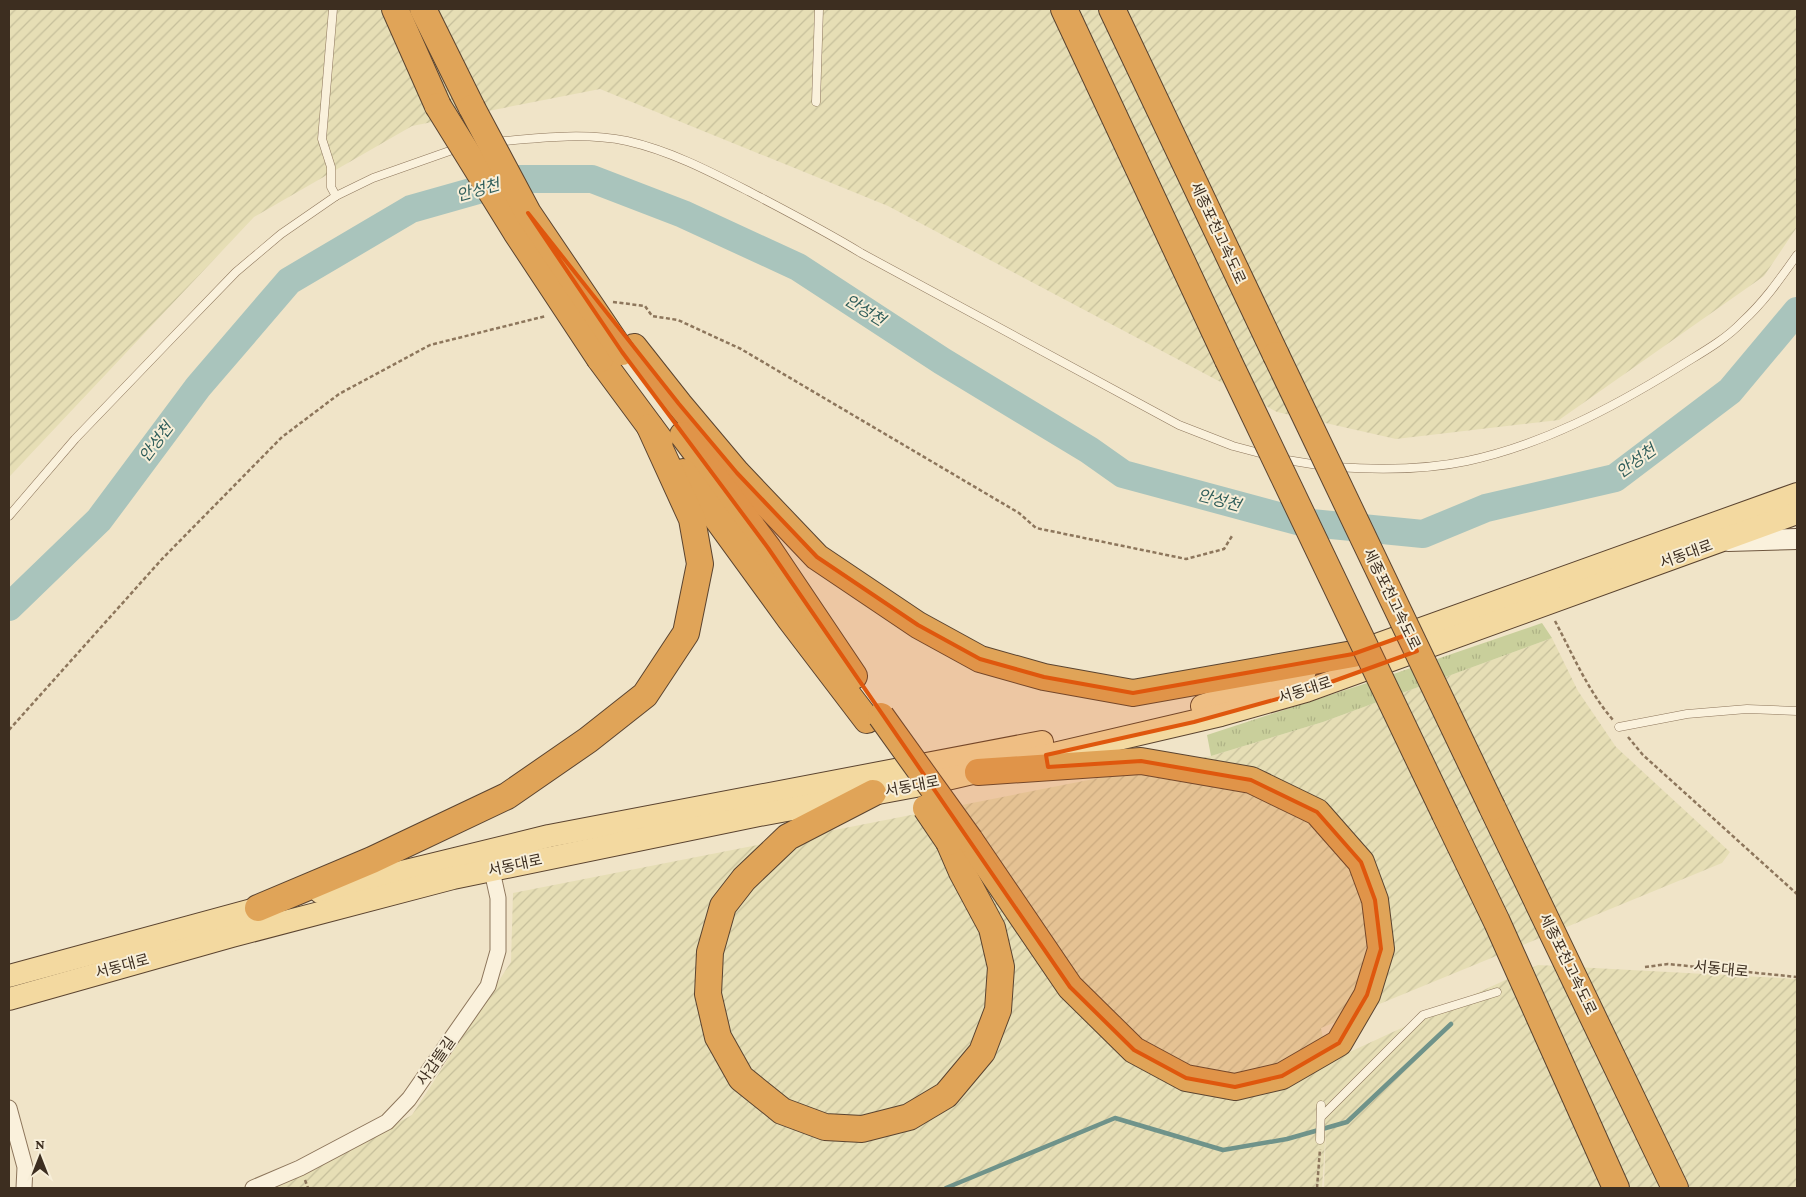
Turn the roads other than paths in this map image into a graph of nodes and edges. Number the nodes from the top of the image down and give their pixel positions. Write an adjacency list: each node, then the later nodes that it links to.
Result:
1 (332, 9): 10 (lane)
2 (395, 9): 12 (highway, bridge)
3 (423, 9): 12 (highway, bridge)
4 (819, 9): 7 (lane)
5 (1064, 9): 37 (highway, bridge)
6 (1112, 9): 38 (highway, 세종포천고속도로, bridge)
7 (816, 102)
8 (480, 144): 11 (lane)
9 (471, 146): 10 (lane)
10 (336, 196): 16 (lane)
11 (1797, 255)
12 (619, 352): 13 (highway); 19 (highway); 21 (highway)
13 (650, 427): 21 (highway); 27 (highway)
14 (1797, 494): 19 (main road, 서동대로)
15 (1797, 513): 18 (main road, 서동대로)
16 (9, 516)
17 (1797, 539): 18 (street)
18 (1721, 542): 23 (main road, 서동대로)
19 (1353, 654): 26 (main road, 서동대로)
20 (1797, 711): 22 (lane)
21 (874, 718): 25 (highway, bridge)
22 (1619, 727)
23 (978, 772): 24 (main road, 서동대로); 25 (highway)
24 (874, 793): 25 (highway); 26 (main road, 서동대로)
25 (959, 841)
26 (489, 860): 27 (main road, 서동대로); 30 (main road, 서동대로); 36 (street, 사갑뜰길)
27 (258, 908): 28 (main road, 서동대로)
28 (9, 976)
29 (1496, 992): 33 (lane)
30 (9, 999)
31 (1321, 1105): 33 (lane)
32 (9, 1108): 35 (street)
33 (1321, 1119): 34 (lane)
34 (1320, 1140)
35 (24, 1188)
36 (252, 1188)
37 (1616, 1188)
38 (1675, 1188)

